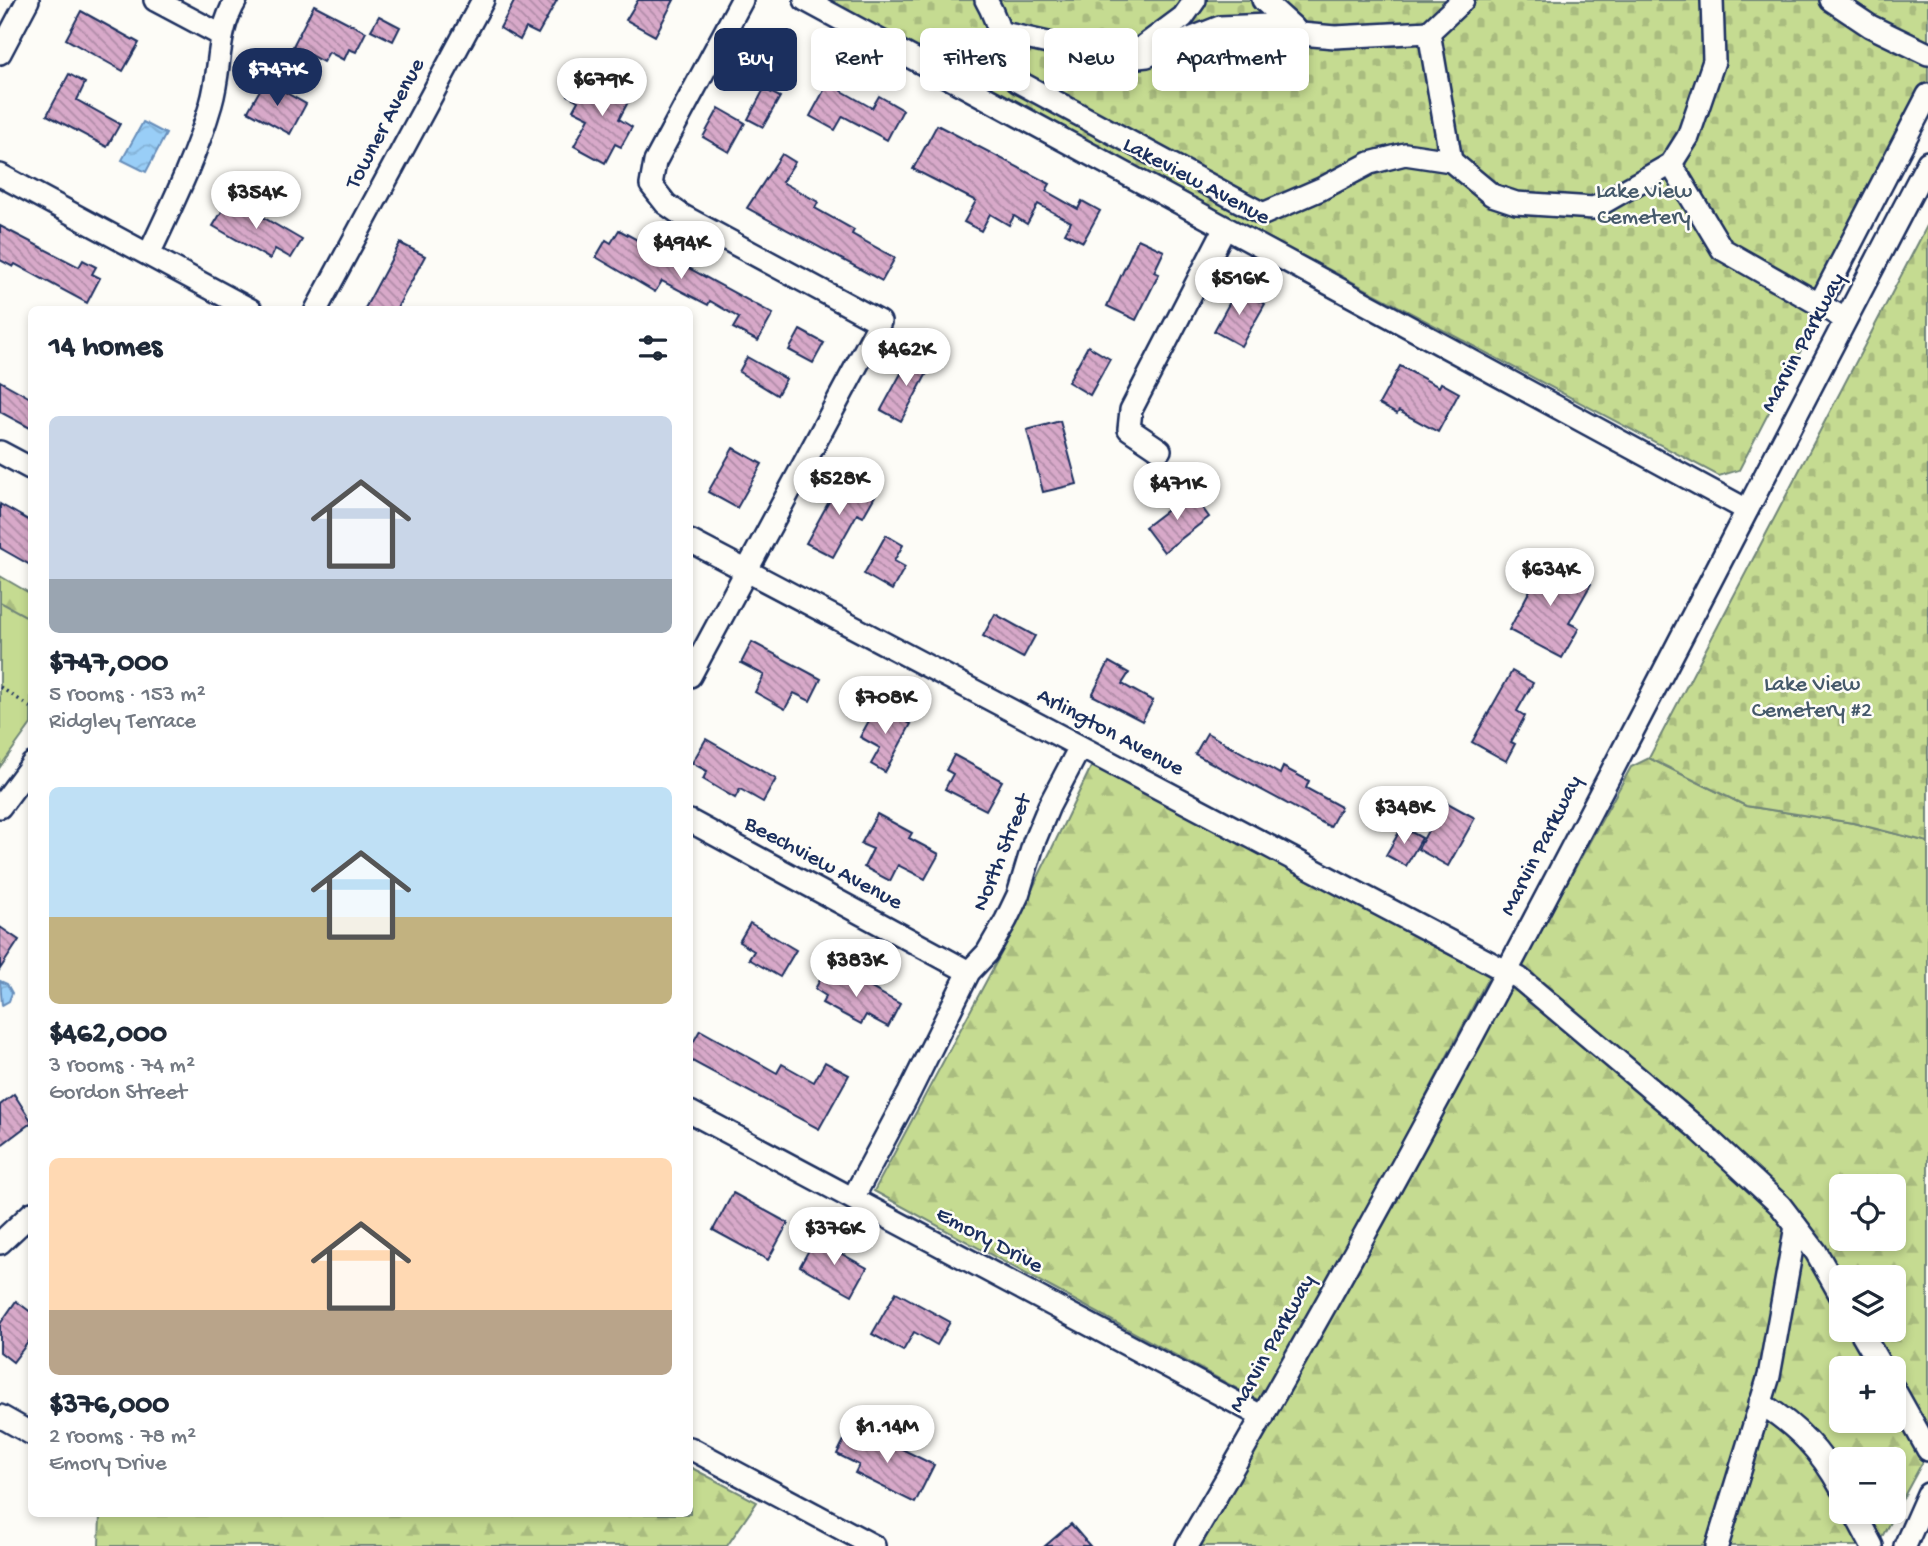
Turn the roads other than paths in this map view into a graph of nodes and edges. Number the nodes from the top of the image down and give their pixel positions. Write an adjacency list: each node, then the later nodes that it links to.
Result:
1 (28, 0): 21 (street)
2 (155, 0): 18 (street)
3 (236, 0): 18 (street)
4 (483, 0): 33 (street, Towner Avenue)
5 (742, 0): 40 (street)
6 (804, 0): 29 (street, Lakeview Avenue)
7 (986, 0): 13 (street)
8 (1195, 0): 20 (street)
9 (1263, 0): 16 (street)
10 (1463, 0): 17 (street)
11 (1712, 0): 27 (street)
12 (1831, 0): 22 (street)
13 (1000, 28)
14 (1217, 28): 15 (street)
15 (1281, 28)
16 (1294, 28)
17 (1429, 32): 19 (street); 25 (street)
18 (220, 35): 30 (street)
19 (1309, 35)
20 (1138, 49)
21 (0, 53)
22 (1928, 54)
23 (1030, 88): 25 (street)
24 (1928, 95): 31 (street)
25 (1451, 161): 27 (street)
26 (1928, 162): 34 (street, Marvin Parkway)
27 (1671, 164): 31 (street)
28 (0, 175): 30 (street)
29 (1225, 228): 35 (street); 38 (street, Lakeview Avenue)
30 (149, 254): 32 (street)
31 (1820, 303): 34 (street)
32 (244, 306)
33 (318, 306)
34 (1846, 319): 38 (street, Marvin Parkway)
35 (1160, 450)
36 (0, 452): 37 (street)
37 (28, 467)
38 (1747, 510): 47 (street, Marvin Parkway)
39 (693, 543): 40 (street, Arlington Avenue)
40 (746, 570): 41 (street); 42 (street, Arlington Avenue)
41 (693, 670)
42 (1080, 747): 46 (street, North Street); 47 (street, Arlington Avenue)
43 (28, 769): 44 (street)
44 (0, 807)
45 (693, 823): 46 (street, Beechview Avenue)
46 (969, 972): 49 (street, North Street)
47 (1506, 973): 51 (street, Arlington Avenue); 57 (street, Marvin Parkway)
48 (693, 1114): 49 (street, Emory Drive)
49 (853, 1198): 57 (street, Emory Drive)
50 (28, 1217): 52 (street)
51 (1796, 1226): 53 (street, Arlington Avenue); 54 (street)
52 (0, 1244)
53 (1829, 1275)
54 (1760, 1404): 61 (street); 66 (street)
55 (1906, 1411): 60 (street)
56 (0, 1416): 58 (street)
57 (1263, 1418): 65 (street, Marvin Parkway)
58 (28, 1432)
59 (693, 1450): 64 (street)
60 (1928, 1450)
61 (1829, 1470)
62 (1928, 1494): 68 (street)
63 (1860, 1524): 67 (street)
64 (874, 1546)
65 (1187, 1546)
66 (1717, 1546)
67 (1872, 1546)
68 (1905, 1546)

